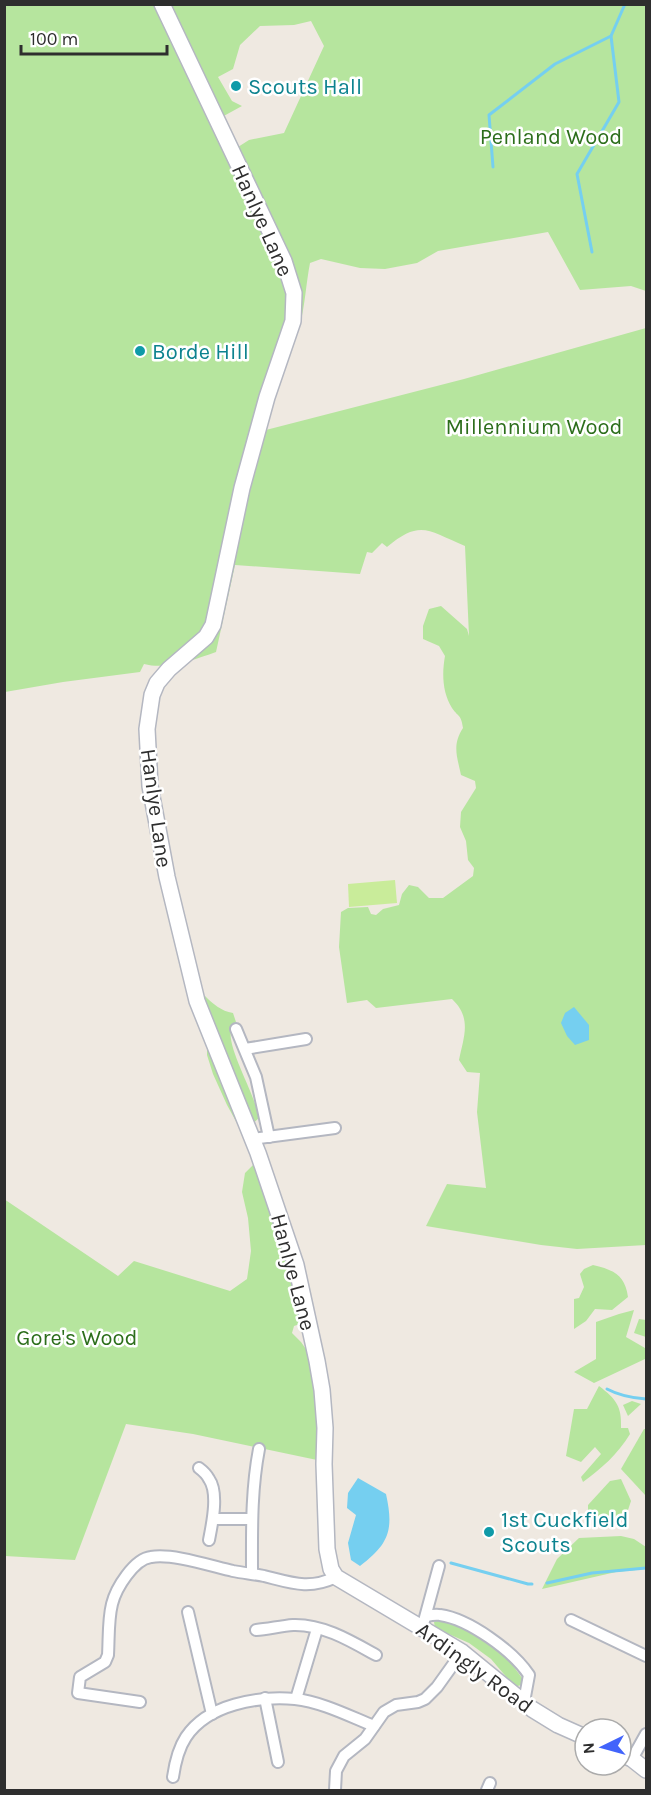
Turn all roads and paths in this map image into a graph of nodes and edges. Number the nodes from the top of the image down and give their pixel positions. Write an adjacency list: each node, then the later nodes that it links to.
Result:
1 (162, 4): 7 (street, Hanlye Lane)
2 (236, 1029): 4 (street)
3 (306, 1039): 4 (street)
4 (245, 1049): 6 (street)
5 (335, 1128): 6 (street)
6 (269, 1137): 7 (street)
7 (252, 1139): 15 (street, Hanlye Lane)
8 (259, 1449): 11 (street)
9 (199, 1468): 10 (street)
10 (213, 1518): 11 (street); 12 (street)
11 (251, 1519): 14 (street)
12 (209, 1540)
13 (439, 1566): 18 (street)
14 (252, 1573): 15 (street); 26 (street)
15 (336, 1577): 18 (street, Ardingly Road)
16 (188, 1612): 28 (street)
17 (571, 1620): 23 (street)
18 (424, 1621): 21 (street, Ardingly Road); 27 (street)
19 (317, 1629): 20 (street); 22 (street); 25 (street)
20 (256, 1630)
21 (462, 1652): 27 (street, Ardingly Road); 29 (street)
22 (376, 1655)
23 (646, 1656)
24 (265, 1698): 25 (street); 28 (street); 33 (street)
25 (296, 1699): 29 (street)
26 (140, 1702)
27 (524, 1702): 30 (street, Ardingly Road)
28 (212, 1714): 36 (street)
29 (374, 1726): 37 (street)
30 (573, 1732)
31 (646, 1734): 32 (street)
32 (633, 1749)
33 (278, 1762)
34 (633, 1762): 35 (street)
35 (646, 1770)
36 (173, 1777)
37 (335, 1791)

